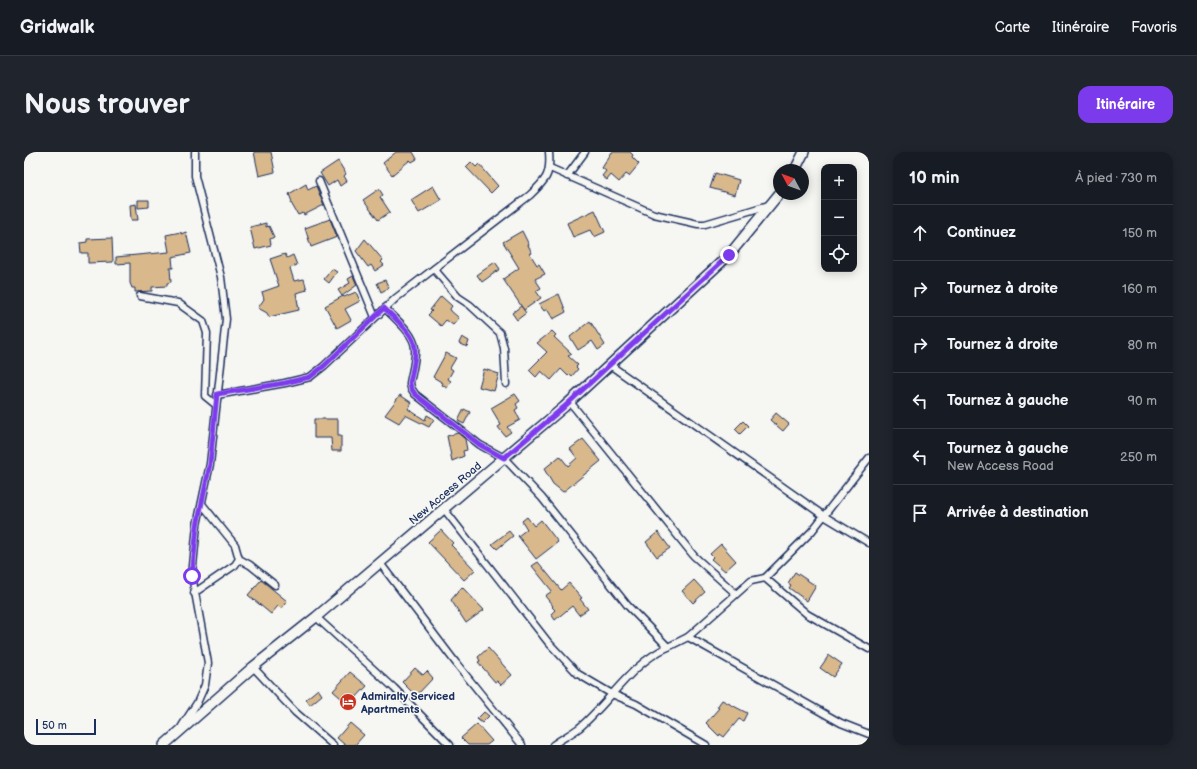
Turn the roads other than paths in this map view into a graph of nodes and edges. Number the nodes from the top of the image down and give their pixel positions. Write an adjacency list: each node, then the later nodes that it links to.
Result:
1 (195, 152): 17 (street)
2 (549, 152): 6 (street)
3 (585, 152): 7 (street)
4 (804, 152): 5 (main road)
5 (798, 164)
6 (550, 168): 7 (street); 11 (street)
7 (567, 176): 10 (street)
8 (319, 182): 14 (street)
9 (775, 200): 10 (main road, New Access Road)
10 (772, 205): 15 (main road, New Access Road)
11 (434, 269): 13 (street); 16 (street)
12 (140, 296): 19 (street)
13 (384, 308): 14 (street); 20 (street)
14 (376, 316): 17 (street)
15 (610, 365): 18 (main road, New Access Road); 24 (street)
16 (506, 384)
17 (217, 394): 19 (street)
18 (570, 402): 20 (main road, New Access Road); 31 (street)
19 (216, 405): 22 (street)
20 (504, 458): 23 (main road, New Access Road); 34 (street)
21 (869, 458): 24 (street)
22 (202, 504): 26 (street); 30 (street)
23 (444, 509): 27 (main road, New Access Road); 37 (street)
24 (824, 516): 25 (street); 28 (street)
25 (869, 543)
26 (239, 559): 29 (street); 30 (street)
27 (380, 563): 32 (main road, New Access Road); 43 (street)
28 (765, 578): 31 (street); 35 (street)
29 (275, 585)
30 (194, 593): 38 (street)
31 (735, 593): 33 (street)
32 (316, 617): 36 (main road, New Access Road); 42 (street)
33 (688, 637): 34 (street); 39 (street)
34 (668, 647): 37 (street)
35 (869, 649)
36 (252, 667): 38 (main road, New Access Road); 41 (street)
37 (612, 694): 44 (street); 45 (street)
38 (178, 732): 40 (main road, New Access Road)
39 (869, 734)
40 (164, 745)
41 (333, 745)
42 (450, 745)
43 (522, 745)
44 (553, 745)
45 (706, 745)

